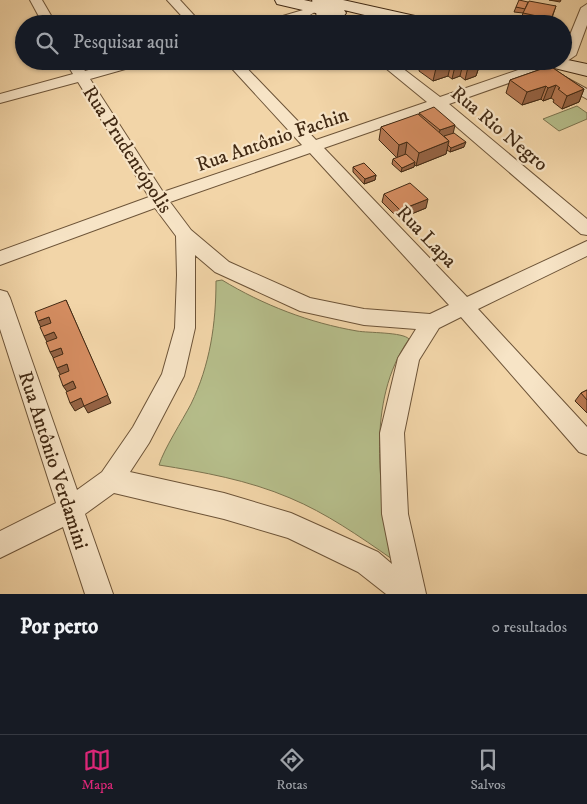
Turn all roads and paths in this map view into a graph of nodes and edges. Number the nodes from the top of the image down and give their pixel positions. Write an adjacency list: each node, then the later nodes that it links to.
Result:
1 (36, 0): 6 (street)
2 (173, 0): 7 (street)
3 (283, 0): 5 (main road)
4 (587, 8): 11 (street)
5 (321, 10): 8 (street); 9 (main road); 10 (main road)
6 (45, 15)
7 (187, 15)
8 (304, 15)
9 (344, 15)
10 (358, 15)
11 (572, 38)
12 (572, 64): 19 (main road)
13 (77, 70): 20 (street, Rua Prudentópolis)
14 (104, 70): 20 (street)
15 (240, 70): 24 (street, Rua Lapa)
16 (396, 70): 23 (street, Rua Rio Negro)
17 (532, 70): 23 (street, Rua Antônio Fachin)
18 (568, 70): 21 (street)
19 (587, 70)
20 (81, 76): 22 (street); 25 (street, Rua Prudentópolis)
21 (587, 95)
22 (0, 99)
23 (438, 103): 24 (street, Rua Antônio Fachin); 26 (street, Rua Rio Negro)
24 (311, 148): 25 (street, Rua Antônio Fachin); 31 (street, Rua Lapa)
25 (158, 200): 27 (street, Rua Prudentópolis); 29 (street, Rua Antônio Fachin)
26 (587, 229)
27 (185, 235): 32 (street, Rua Prudentópolis); 34 (street)
28 (587, 248): 31 (street)
29 (0, 258)
30 (0, 298): 35 (street, Rua Antônio Verdamini)
31 (464, 307): 32 (street); 33 (street, Rua Lapa)
32 (432, 322): 39 (street)
33 (587, 444)
34 (111, 480): 35 (street); 38 (street)
35 (71, 509): 36 (street); 37 (street, Rua Antônio Verdamini)
36 (0, 545)
37 (99, 594)
38 (408, 594)
39 (412, 594)

